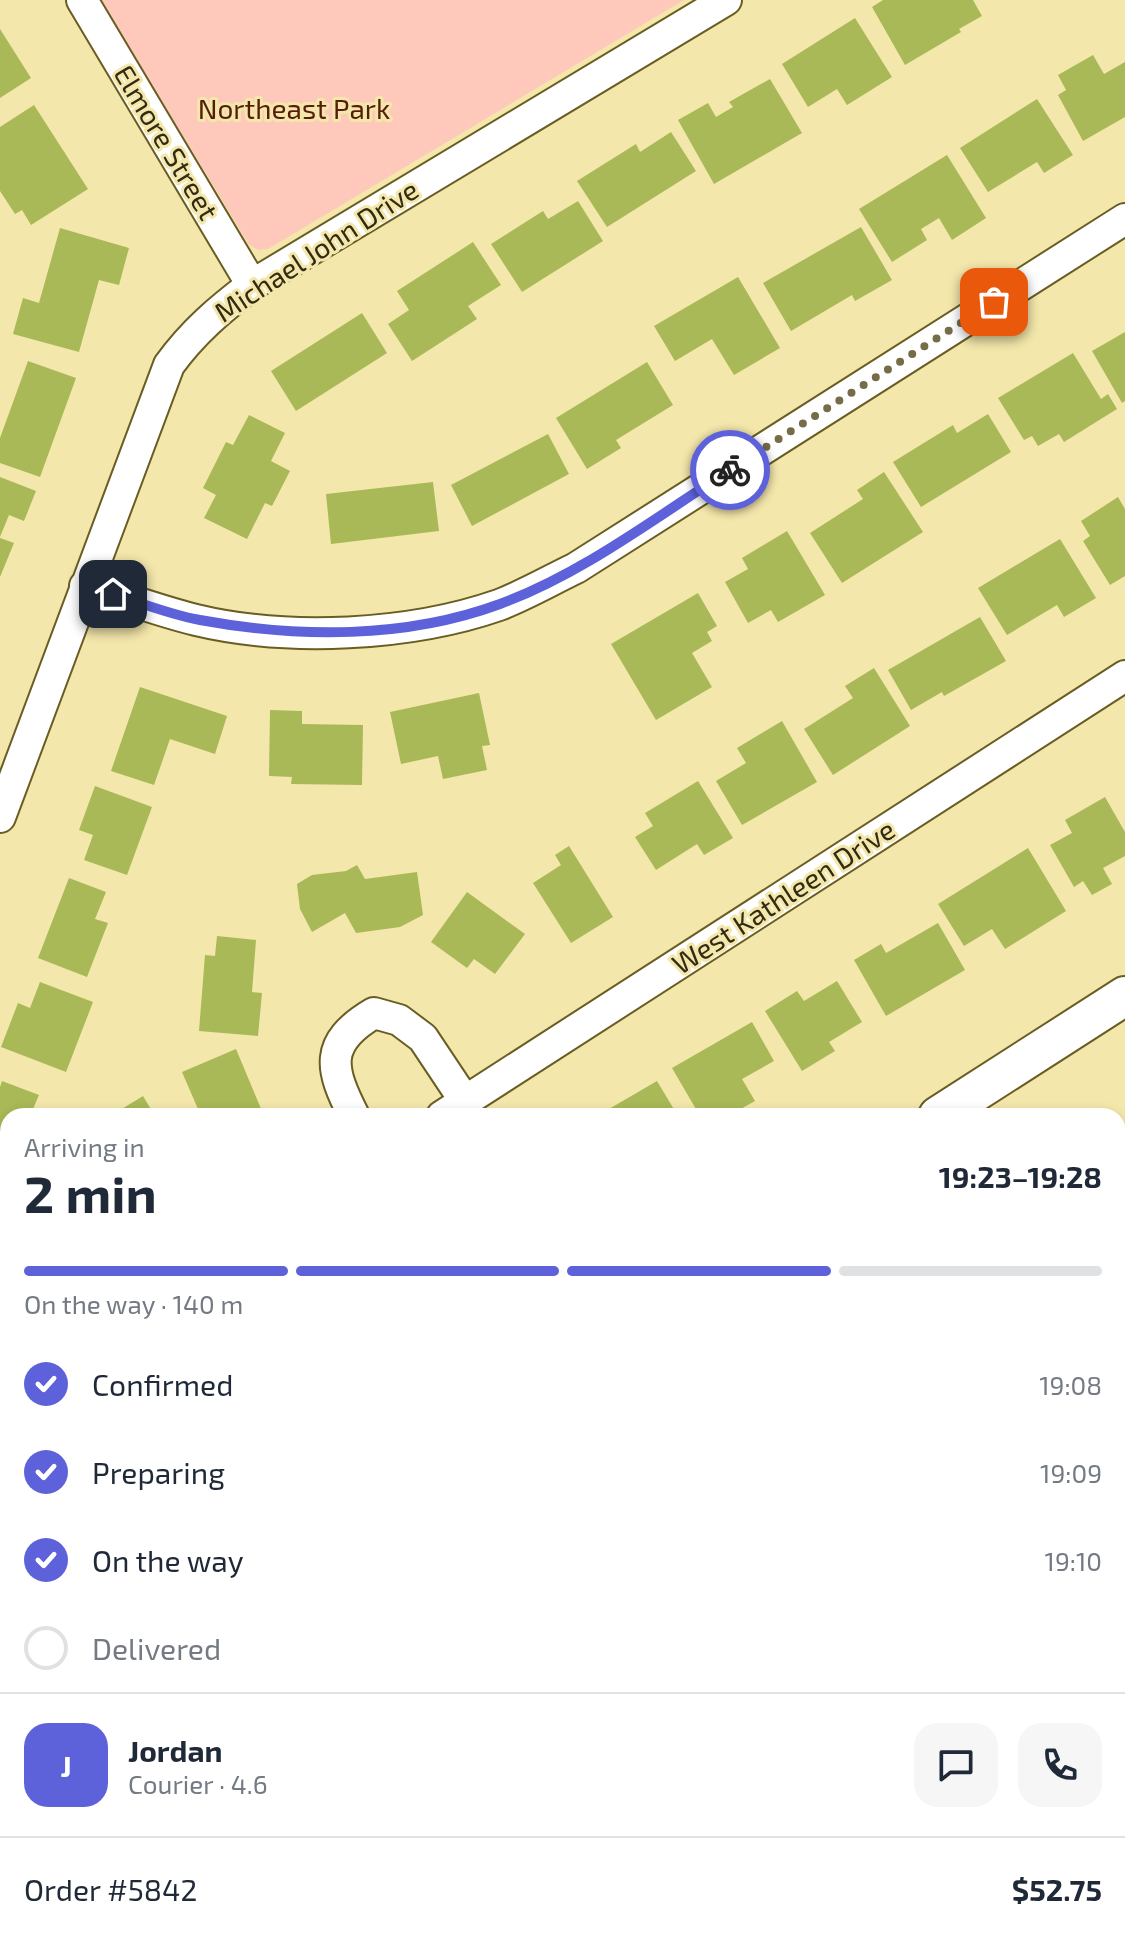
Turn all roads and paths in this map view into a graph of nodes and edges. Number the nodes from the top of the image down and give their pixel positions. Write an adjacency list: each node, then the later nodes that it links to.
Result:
1 (82, 0): 4 (street, Elmore Street)
2 (726, 0): 4 (street, Michael John Drive)
3 (1125, 219): 5 (street)
4 (252, 285): 5 (street, Michael John Drive)
5 (85, 586): 7 (street, Michael John Drive)
6 (1125, 676): 11 (street, West Kathleen Drive)
7 (0, 817)
8 (1125, 996): 12 (main road)
9 (350, 1108): 10 (street)
10 (454, 1108)
11 (456, 1108)
12 (950, 1108)

